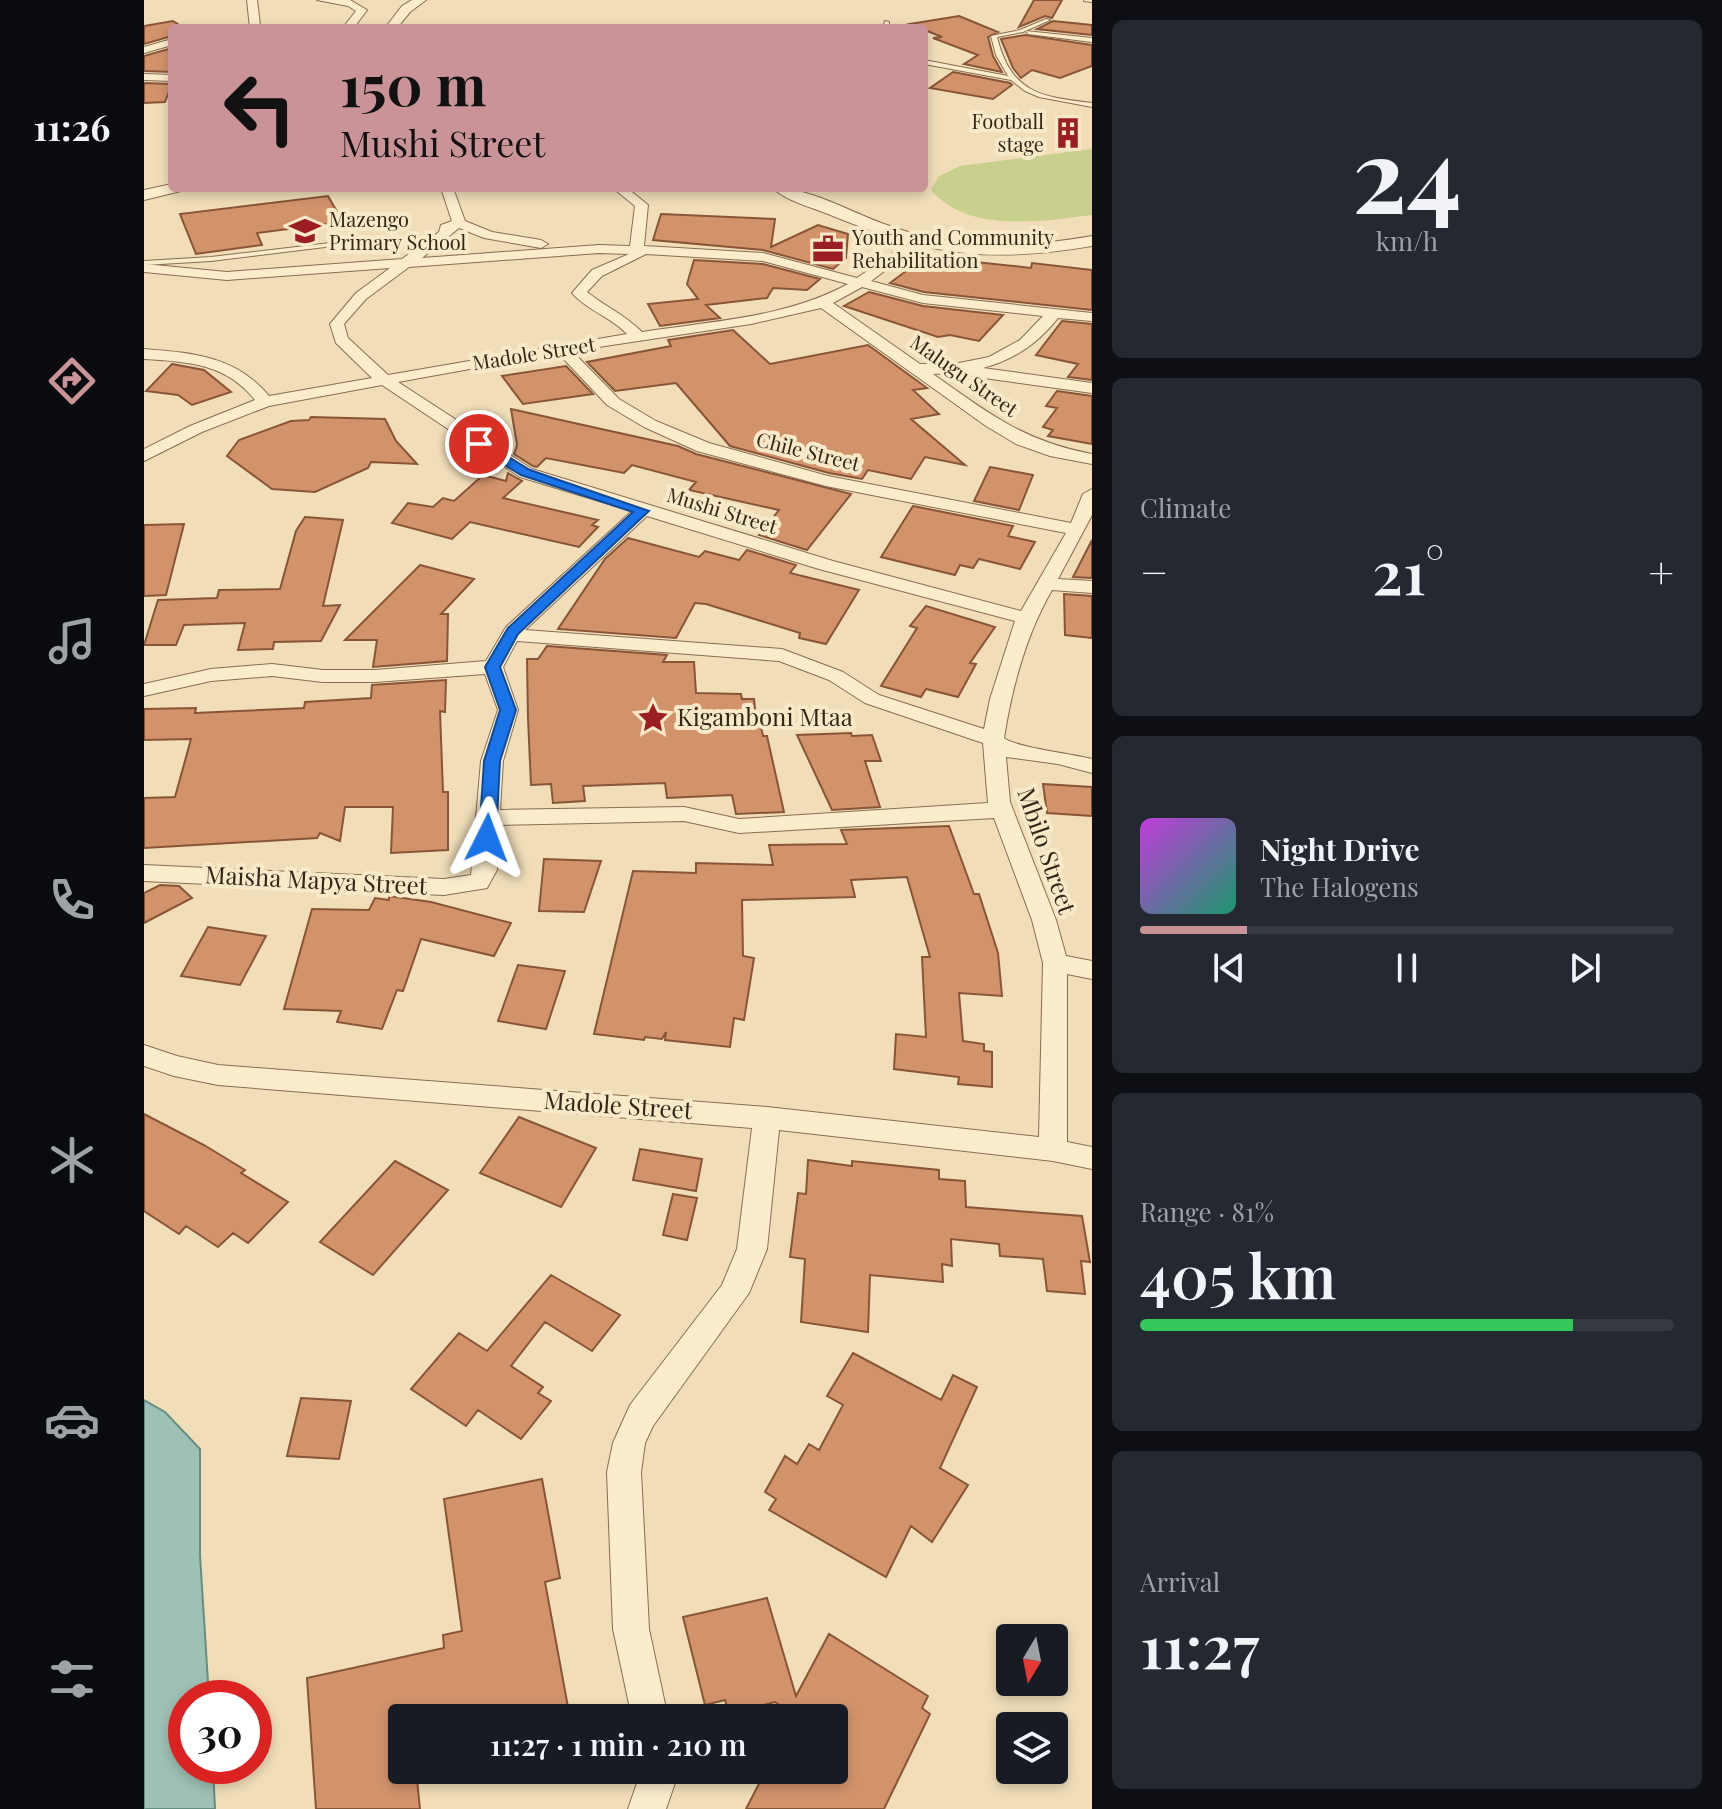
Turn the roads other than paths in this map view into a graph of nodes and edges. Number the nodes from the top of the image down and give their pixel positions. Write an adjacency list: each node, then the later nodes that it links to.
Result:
1 (252, 0): 7 (street)
2 (322, 0): 8 (street)
3 (420, 0): 9 (street)
4 (1086, 0): 5 (lane)
5 (1092, 1)
6 (1048, 20): 10 (lane)
7 (256, 24)
8 (351, 24)
9 (393, 24)
10 (1021, 31): 11 (lane); 17 (lane)
11 (1092, 40)
12 (168, 43): 13 (street)
13 (144, 50)
14 (928, 63): 17 (lane)
15 (144, 77): 16 (street)
16 (168, 78)
17 (1011, 78): 18 (lane)
18 (1092, 105)
19 (168, 190): 23 (street)
20 (448, 192): 24 (street)
21 (624, 192): 29 (street)
22 (791, 192): 26 (street)
23 (144, 195)
24 (459, 223): 28 (street); 30 (street)
25 (364, 241): 31 (lane)
26 (916, 241): 27 (street); 32 (street, Madole Street)
27 (1092, 241)
28 (599, 249): 29 (street); 30 (street)
29 (642, 250): 32 (street); 36 (street)
30 (407, 262): 31 (street); 41 (street, Mushi Street)
31 (144, 265)
32 (859, 283): 33 (street, Madole Street); 34 (street)
33 (823, 303): 36 (street, Madole Street); 39 (street, Malugu Street)
34 (1053, 314): 35 (street); 40 (street)
35 (1092, 317)
36 (639, 337): 37 (street, Madole Street)
37 (561, 348): 41 (street, Madole Street); 48 (street, Chile Street)
38 (144, 354): 43 (street)
39 (920, 369): 40 (street); 45 (street, Malugu Street)
40 (963, 370): 42 (street)
41 (384, 380): 43 (street, Madole Street); 47 (street, Mushi Street)
42 (1092, 388)
43 (265, 402): 44 (street, Madole Street)
44 (144, 456)
45 (1092, 459)
46 (1090, 503): 48 (street, Mbilo Street)
47 (642, 511): 51 (street, Mushi Street); 52 (street)
48 (1077, 530): 49 (street, Mbilo Street)
49 (1043, 584): 50 (street); 51 (street, Mbilo Street)
50 (1092, 587)
51 (1026, 618): 55 (street, Mbilo Street)
52 (511, 635): 53 (street); 55 (street)
53 (493, 667): 54 (street); 58 (street, Maisha Mapya Street)
54 (144, 690)
55 (993, 739): 56 (street); 57 (street, Mbilo Street)
56 (1092, 766)
57 (1001, 810): 58 (street); 60 (street, Mbilo Street)
58 (488, 818): 59 (street, Maisha Mapya Street)
59 (144, 873)
60 (1055, 963): 61 (street); 64 (street, Mbilo Street)
61 (1092, 970)
62 (144, 1055): 63 (street, Madole Street)
63 (767, 1118): 64 (street, Madole Street); 66 (street)
64 (1053, 1150): 65 (street, Madole Street)
65 (1092, 1158)
66 (647, 1704)
67 (656, 1784): 68 (street)
68 (647, 1809)

